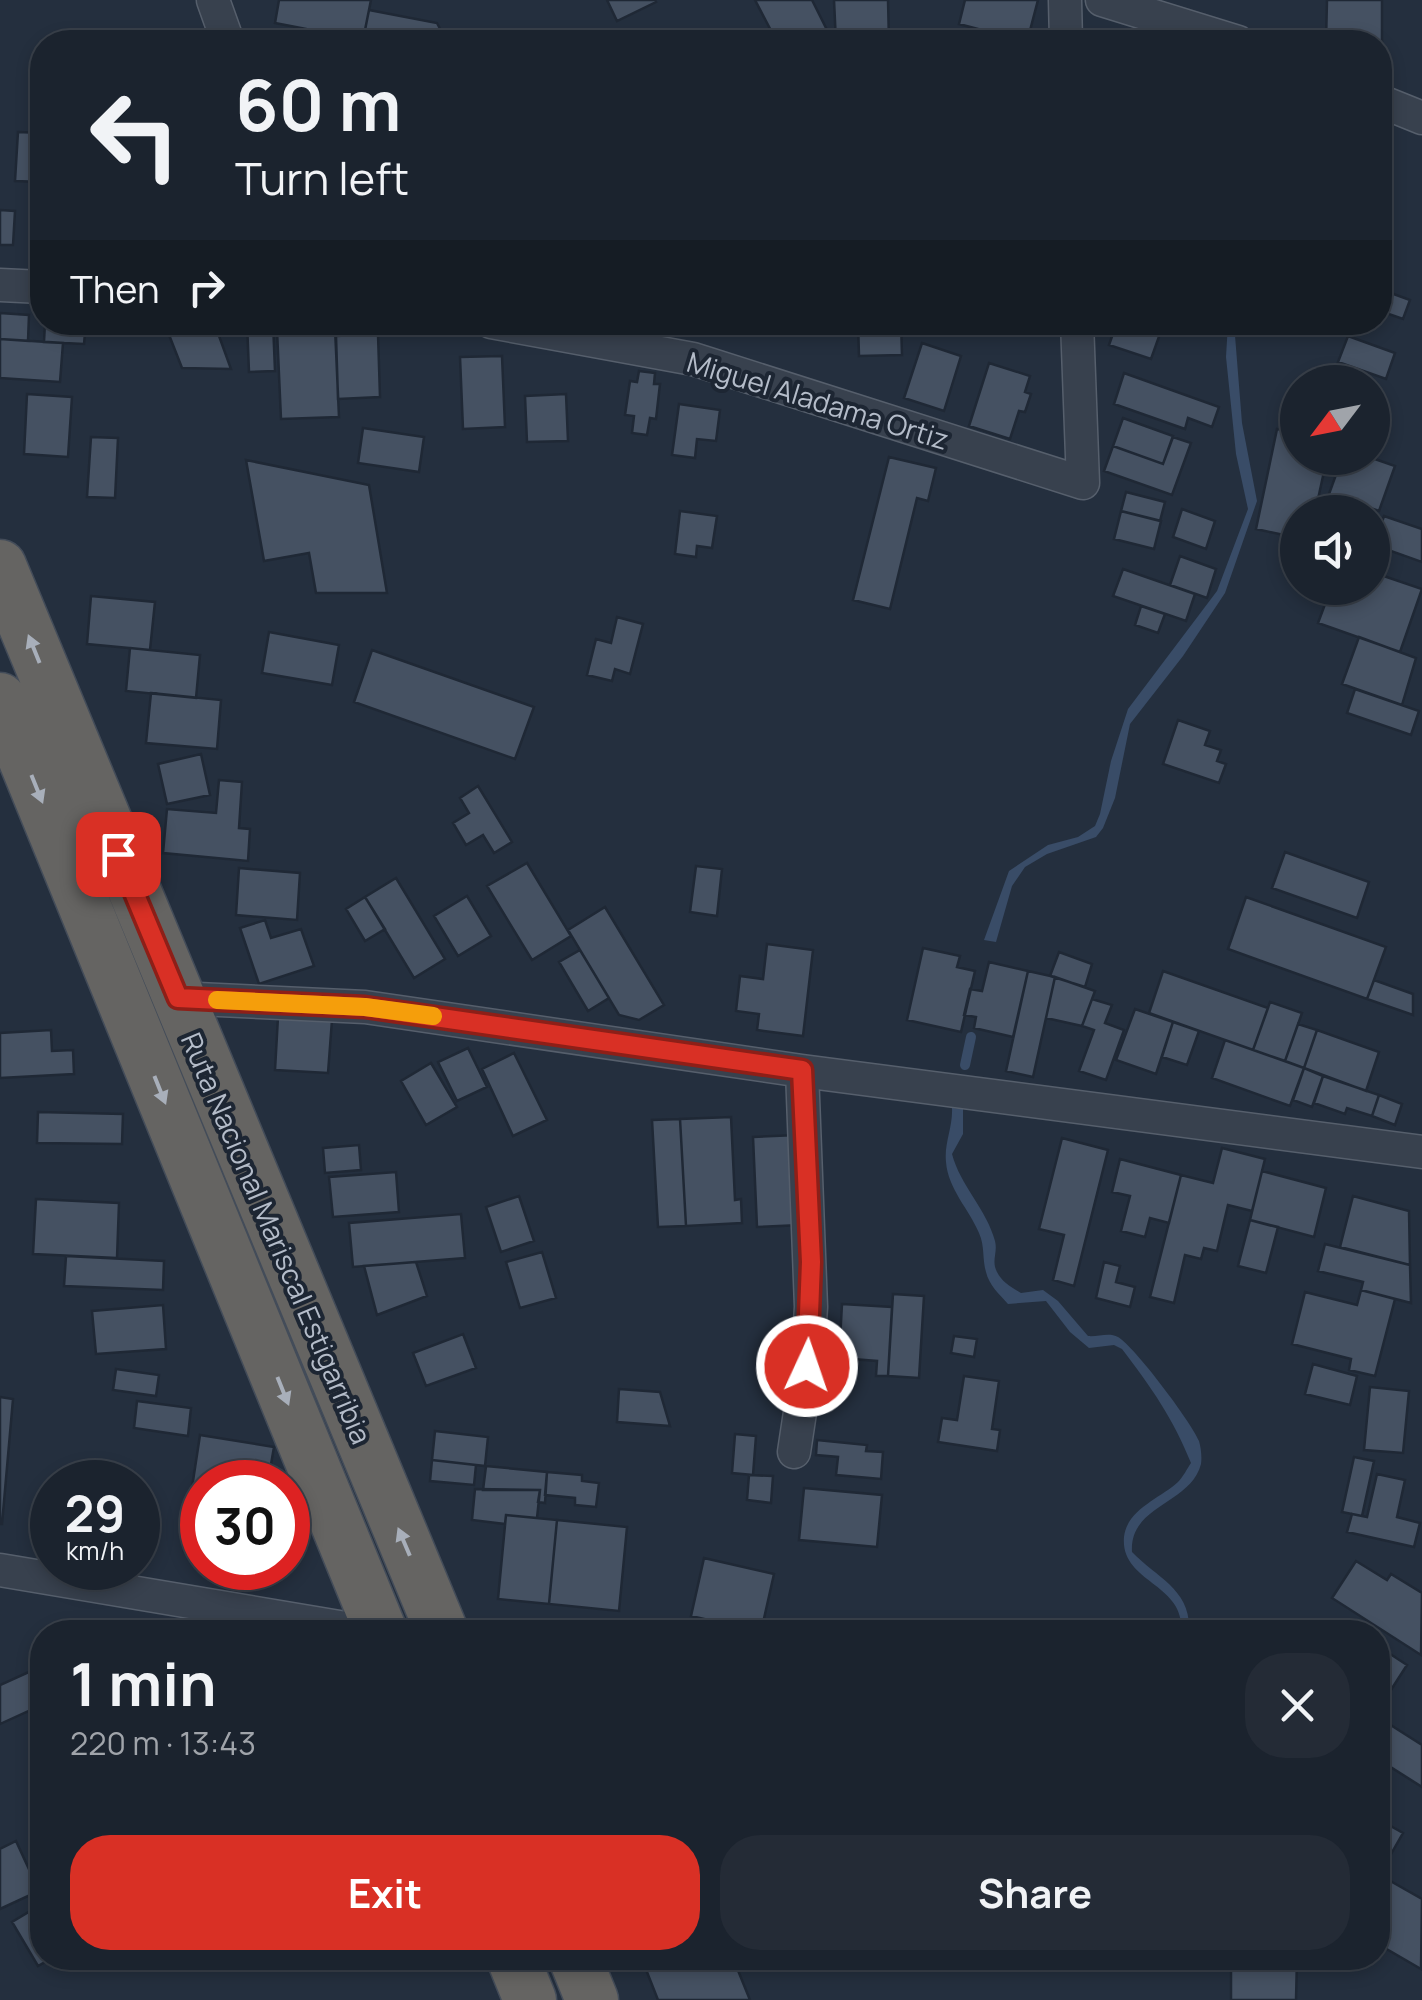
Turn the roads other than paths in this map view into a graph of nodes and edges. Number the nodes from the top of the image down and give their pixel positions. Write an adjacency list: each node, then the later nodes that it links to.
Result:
1 (212, 0): 4 (street)
2 (1065, 0): 5 (street)
3 (1102, 0): 6 (street)
4 (223, 30)
5 (1066, 30)
6 (1199, 30)
7 (1392, 105): 8 (street)
8 (1422, 118)
9 (0, 285): 10 (street)
10 (30, 286)
11 (561, 335): 12 (street, Miguel Aladama Ortiz)
12 (1077, 335)
13 (0, 566): 15 (highway, Ruta Nacional Mariscal Estigarribia, one-way to 13)
14 (0, 699): 21 (highway, Ruta Nacional Mariscal Estigarribia, one-way to 21)
15 (178, 998): 16 (street); 22 (highway, Ruta Nacional Mariscal Estigarribia, one-way to 15)
16 (802, 1070): 17 (street); 18 (street)
17 (1422, 1152)
18 (794, 1452)
19 (0, 1570): 20 (street)
20 (297, 1620)
21 (376, 1620)
22 (437, 1620)
23 (518, 1970): 25 (highway)
24 (580, 1970): 26 (highway)
25 (530, 2000)
26 (592, 2000)

